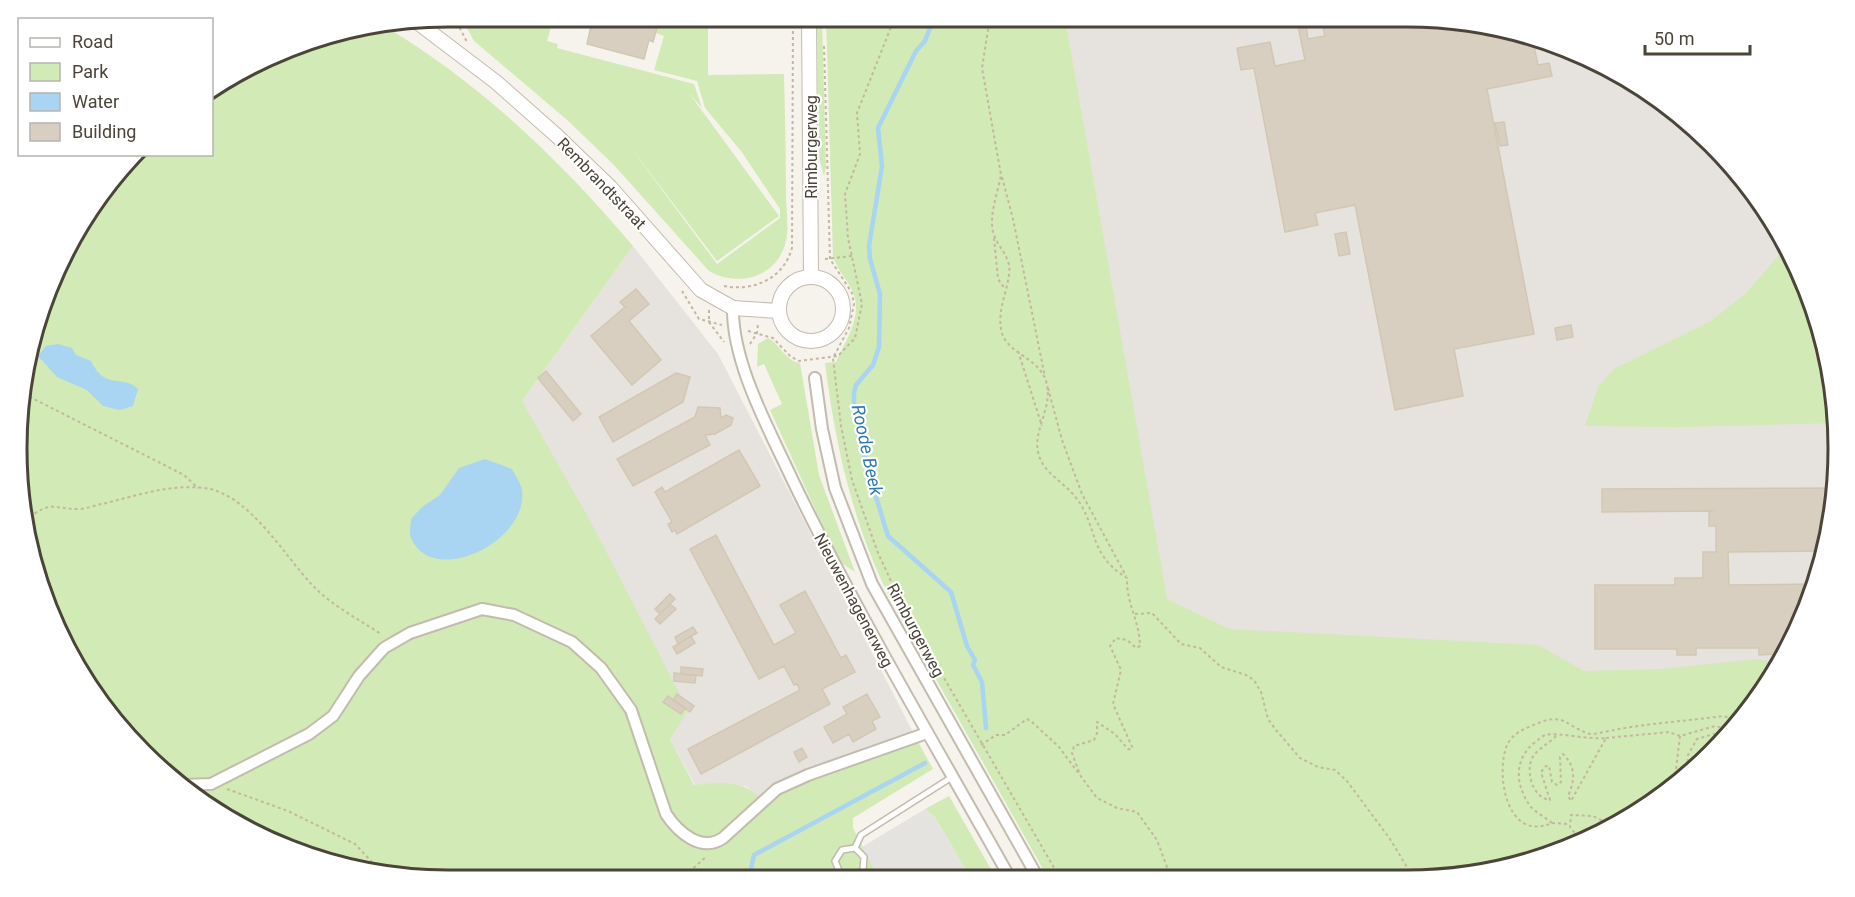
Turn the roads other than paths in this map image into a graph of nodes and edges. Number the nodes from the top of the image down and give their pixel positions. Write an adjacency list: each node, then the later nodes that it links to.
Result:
1 (810, 27): 5 (street, Rimburgerweg)
2 (425, 28): 4 (street, Rembrandtstraat)
3 (432, 28): 4 (lane)
4 (430, 31): 6 (street, Rembrandtstraat)
5 (812, 276): 7 (street); 7 (street)
6 (733, 308): 7 (street, Rembrandtstraat); 9 (street, Nieuwenhagenerweg)
7 (779, 312)
8 (815, 378): 16 (street, Rimburgerweg)
9 (927, 733): 10 (street, Nieuwenhagenerweg); 11 (street)
10 (953, 776): 12 (lane); 15 (street, Nieuwenhagenerweg)
11 (194, 785)
12 (855, 848): 13 (lane); 14 (lane)
13 (839, 870)
14 (863, 870)
15 (1006, 870)
16 (1033, 870)

